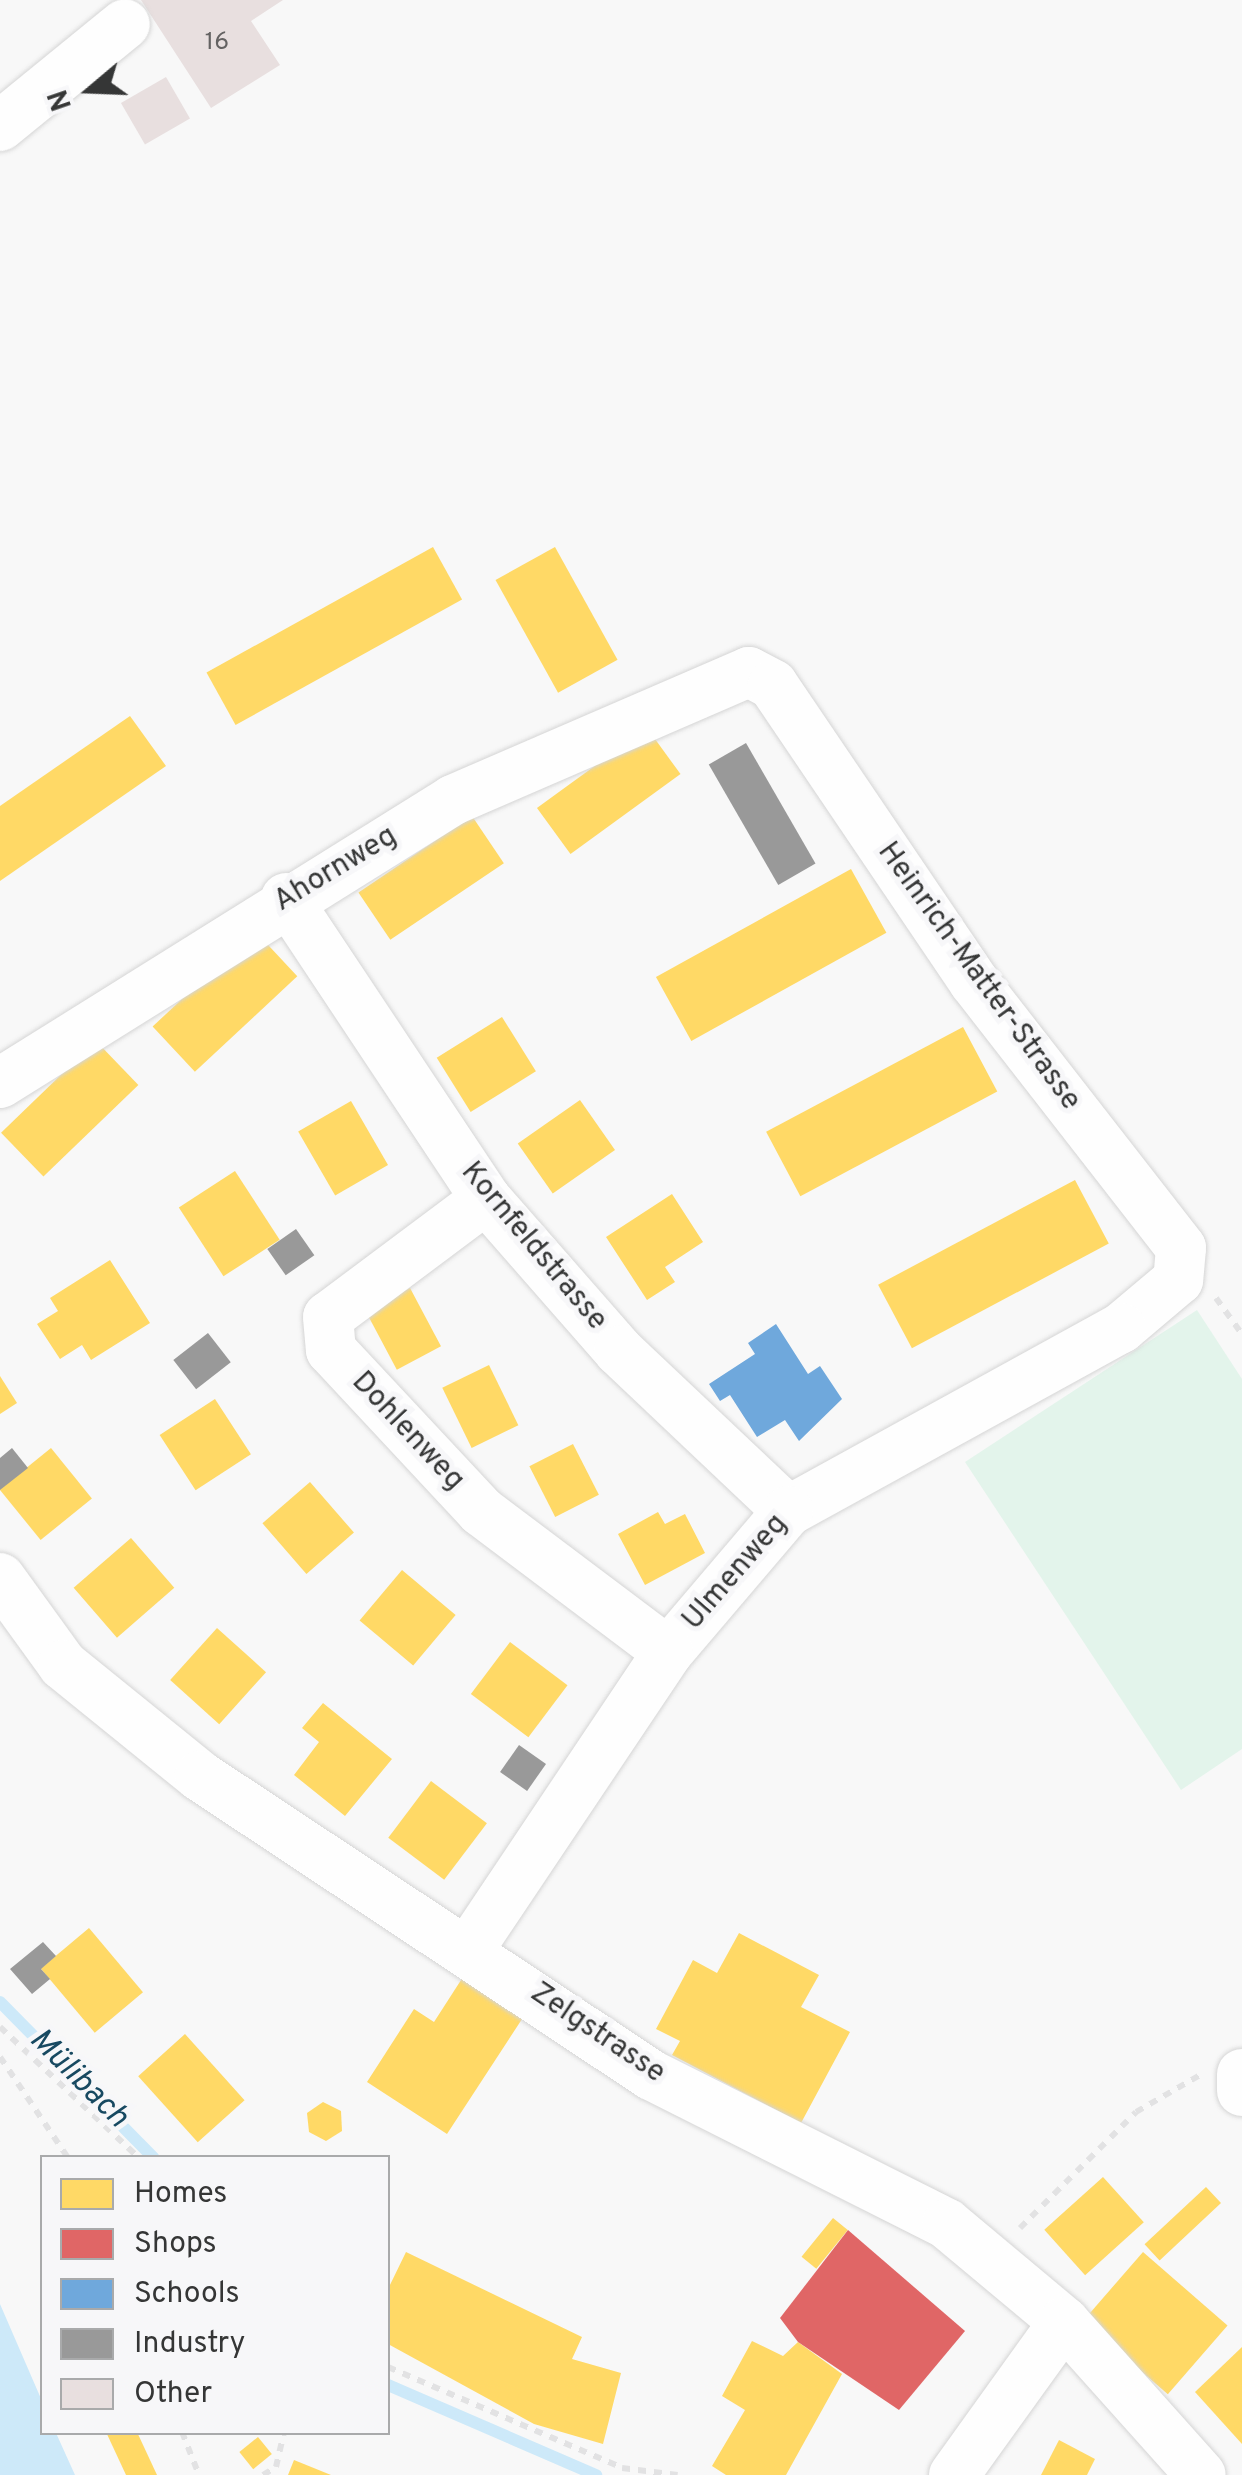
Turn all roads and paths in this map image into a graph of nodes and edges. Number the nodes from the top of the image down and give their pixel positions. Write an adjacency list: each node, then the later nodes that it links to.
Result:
1 (124, 24): 2 (street)
2 (0, 126)
3 (690, 690): 4 (street, Ahornweg); 7 (street, Heinrich-Matter-Strasse)
4 (286, 898): 5 (street, Ahornweg); 6 (street, Kornfeldstrasse)
5 (0, 1083)
6 (486, 1199): 8 (street, Kornfeldstrasse); 10 (street, Dohlenweg)
7 (1120, 1328): 8 (street, Ulmenweg)
8 (788, 1510): 10 (street, Ulmenweg)
9 (0, 1578): 11 (street, Zelgstrasse)
10 (668, 1652): 11 (street, Ulmenweg)
11 (470, 1948): 17 (street, Zelgstrasse)
12 (0, 2027): 16 (path)
13 (0, 2057): 15 (path)
14 (1241, 2080): 17 (path)
15 (66, 2155)
16 (135, 2155)
17 (990, 2257): 18 (street, Zelgstrasse)
18 (1064, 2322): 25 (street); 26 (street, Zelgstrasse)
19 (390, 2367): 24 (path)
20 (183, 2435): 22 (path)
21 (283, 2435): 23 (path)
22 (199, 2475)
23 (263, 2475)
24 (678, 2475)
25 (954, 2475)
26 (1201, 2475)

